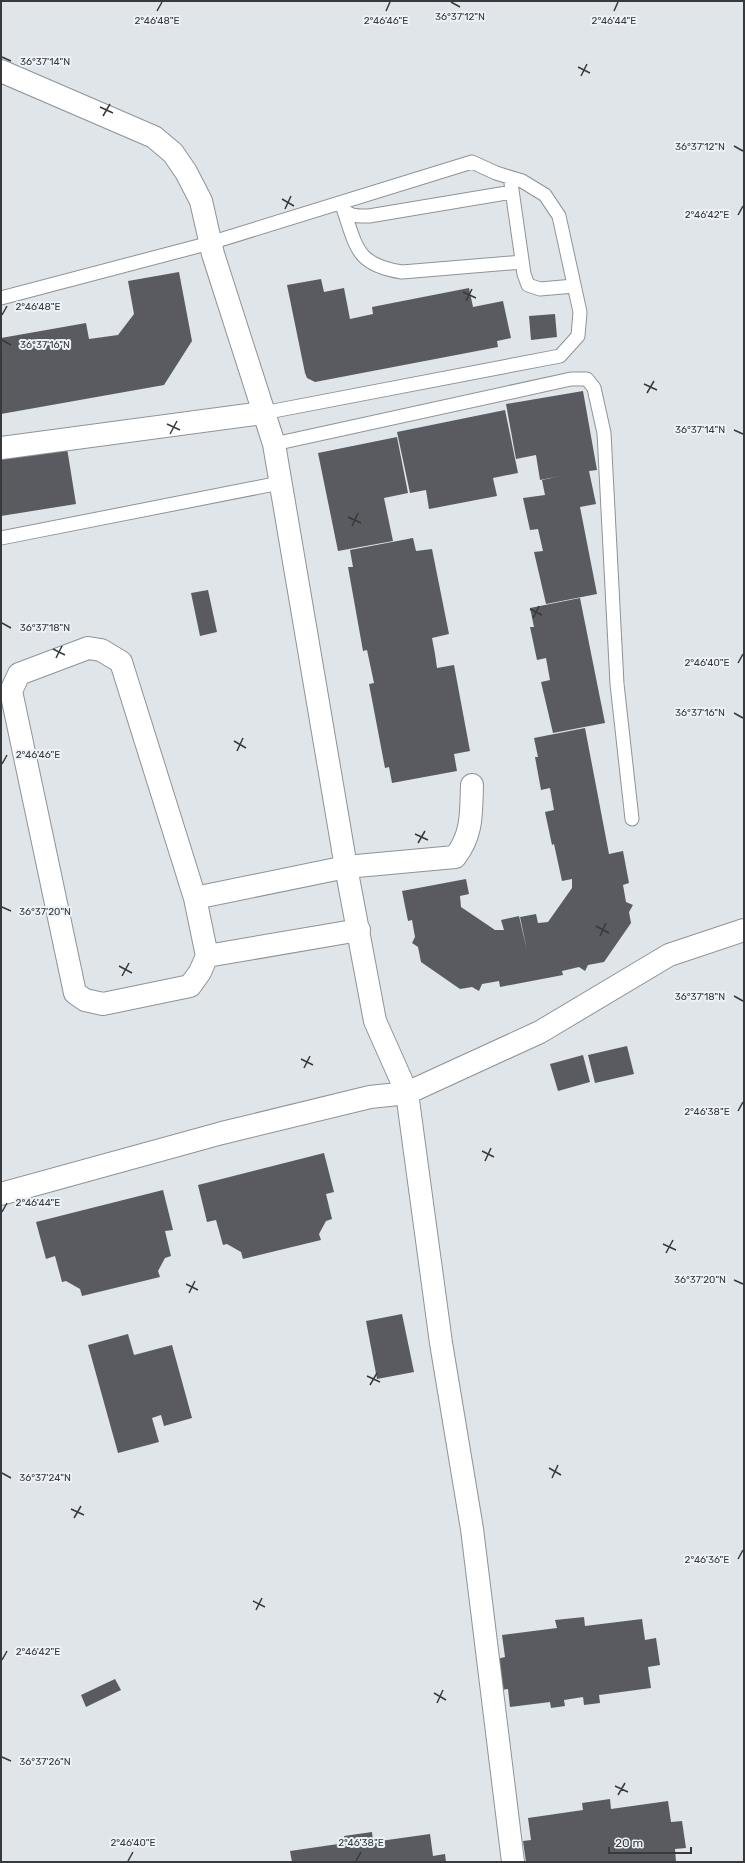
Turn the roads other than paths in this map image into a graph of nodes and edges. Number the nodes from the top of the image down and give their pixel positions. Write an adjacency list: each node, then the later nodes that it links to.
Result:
1 (1, 71): 5 (street)
2 (510, 177): 3 (lane); 4 (lane); 7 (lane)
3 (512, 192): 4 (lane); 6 (lane)
4 (342, 207): 5 (lane); 6 (lane)
5 (210, 243): 8 (lane); 9 (street)
6 (522, 262): 7 (lane)
7 (574, 286): 9 (lane)
8 (1, 298)
9 (263, 413): 10 (street); 11 (street)
10 (274, 444): 12 (street); 15 (lane)
11 (1, 448)
12 (280, 483): 13 (lane); 16 (street)
13 (1, 538)
14 (472, 785): 16 (street)
15 (632, 819)
16 (346, 867): 17 (street); 18 (street)
17 (195, 898): 20 (street); 20 (street)
18 (359, 930): 20 (street); 21 (street)
19 (744, 930): 21 (street)
20 (207, 956)
21 (407, 1093): 22 (street); 23 (street)
22 (1, 1194)
23 (513, 1862)

